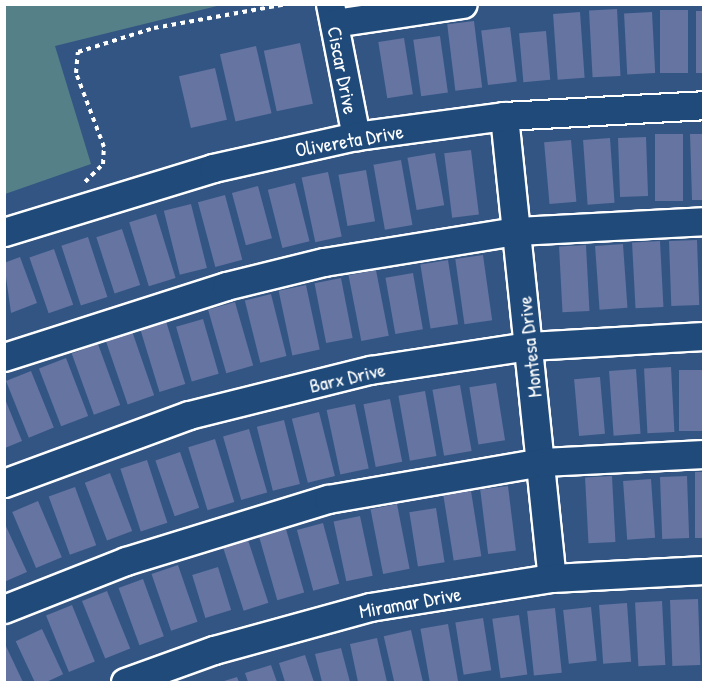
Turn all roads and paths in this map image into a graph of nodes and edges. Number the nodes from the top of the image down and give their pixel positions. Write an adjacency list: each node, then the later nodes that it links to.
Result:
1 (287, 4): 7 (path)
2 (463, 4): 3 (street)
3 (332, 14): 6 (street, Ciscar Drive)
4 (704, 105): 5 (street, Olivereta Drive)
5 (504, 116): 6 (street, Olivereta Drive); 9 (street, Montesa Drive)
6 (356, 136): 10 (street, Olivereta Drive)
7 (80, 184)
8 (704, 221): 9 (street)
9 (516, 231): 12 (street, Montesa Drive); 13 (street)
10 (4, 232)
11 (704, 336): 12 (street, Barx Drive)
12 (529, 346): 15 (street, Montesa Drive); 16 (street, Barx Drive)
13 (4, 357)
14 (704, 454): 15 (street)
15 (542, 462): 18 (street, Montesa Drive); 19 (street)
16 (4, 483)
17 (704, 570): 18 (street, Miramar Drive)
18 (552, 578): 20 (street, Miramar Drive)
19 (4, 609)
20 (125, 682)

